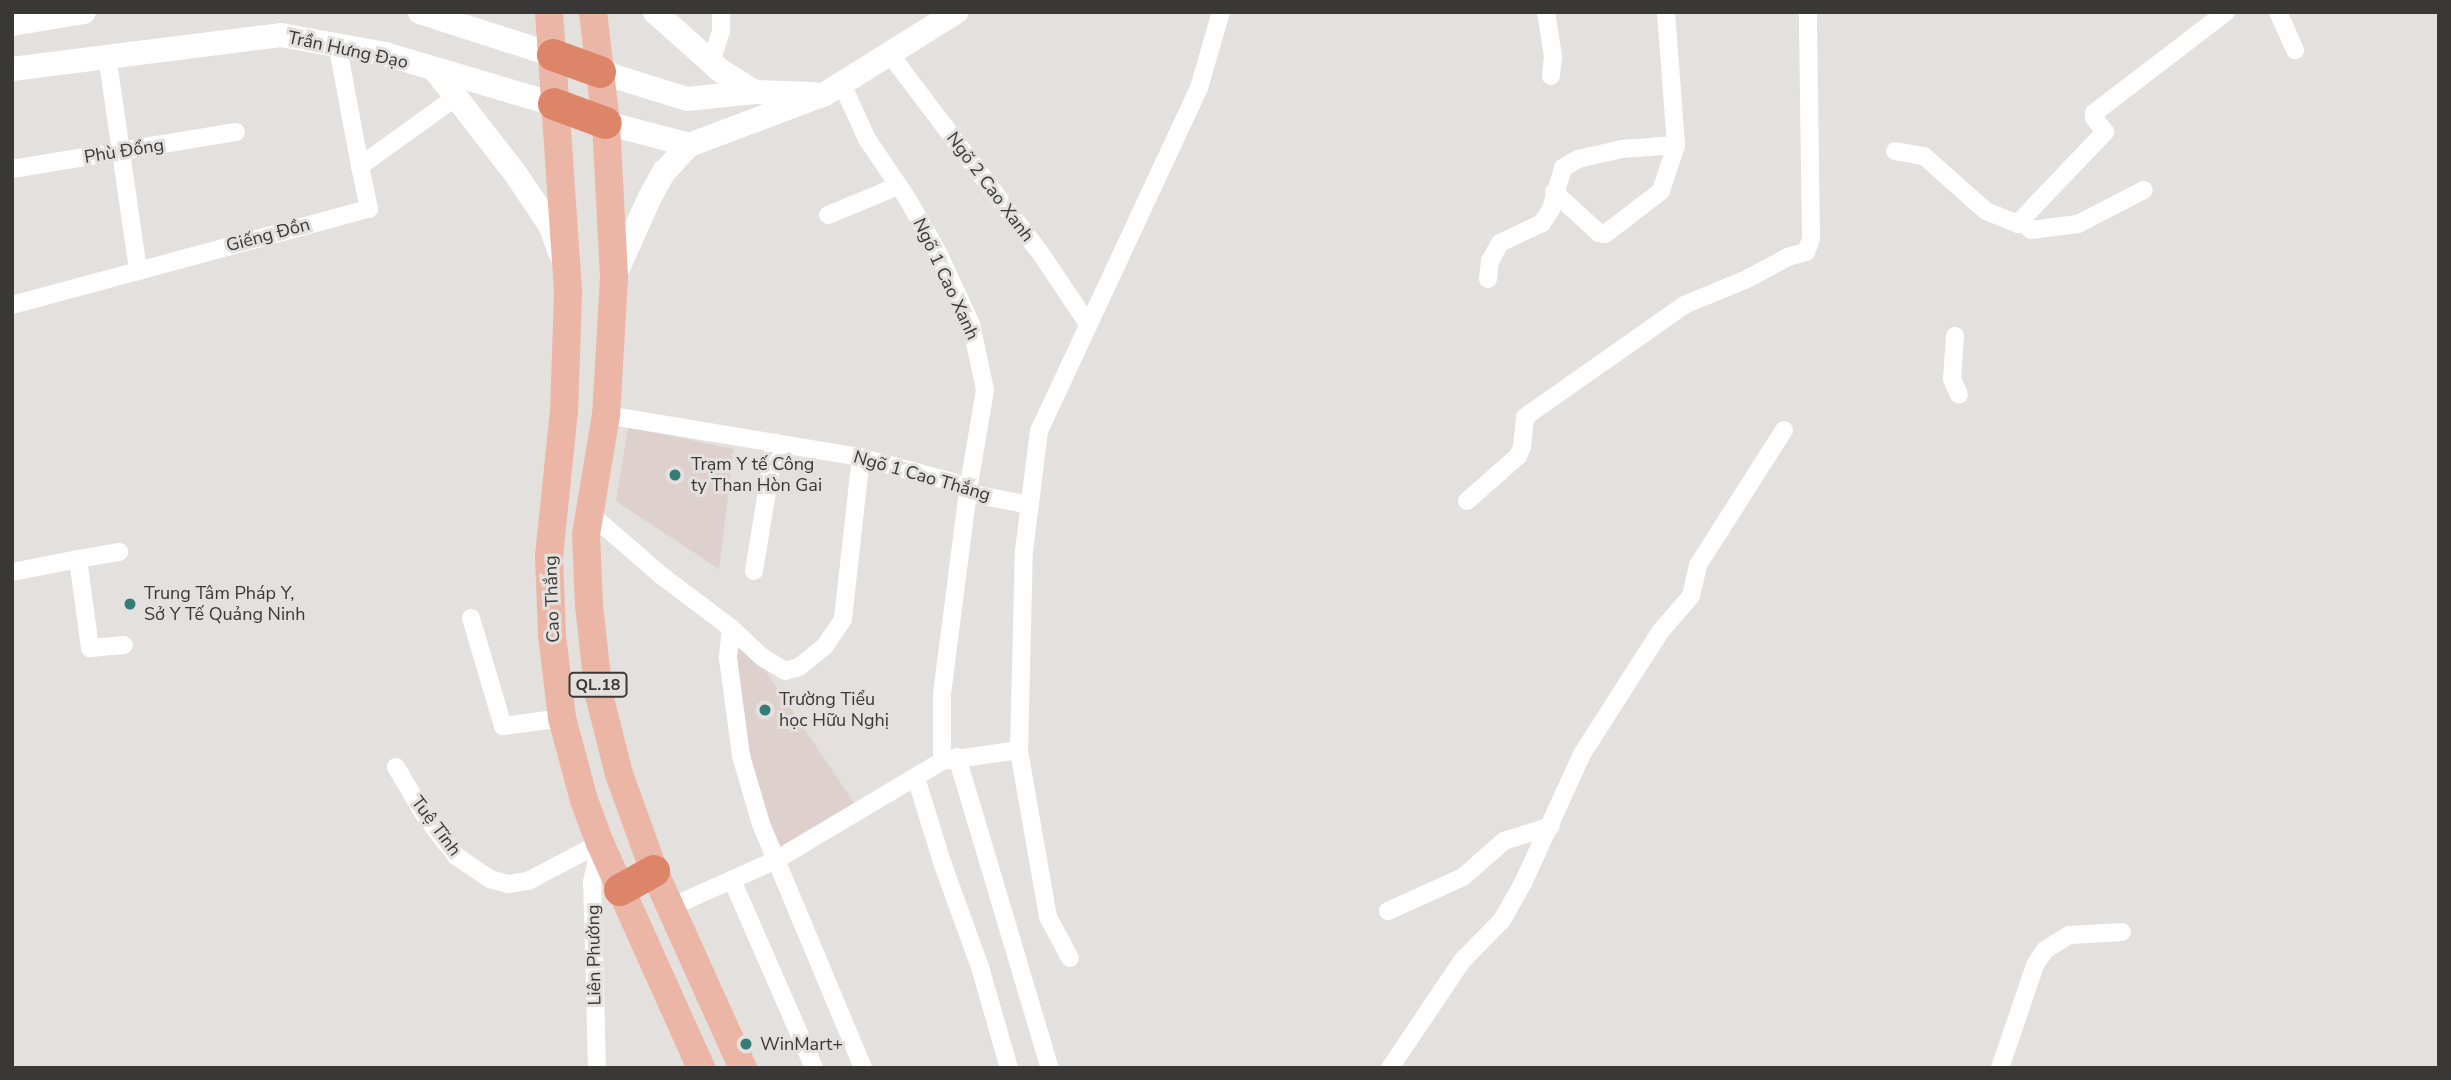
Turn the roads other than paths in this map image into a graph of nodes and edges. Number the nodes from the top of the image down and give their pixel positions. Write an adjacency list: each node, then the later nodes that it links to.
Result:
1 (84, 12): 14 (main road)
2 (550, 12): 20 (main road, QL.18)
3 (593, 12): 24 (main road, QL.18)
4 (655, 12): 21 (main road)
5 (721, 12): 21 (street)
6 (956, 12): 18 (main road)
7 (1221, 12): 48 (street)
8 (1546, 12): 25 (street)
9 (1666, 12): 33 (street)
10 (1808, 12): 56 (street)
11 (2226, 12): 42 (street)
12 (2278, 12): 17 (street)
13 (430, 13): 20 (main road)
14 (12, 24)
15 (277, 24): 16 (main road, Trần Hưng Đạo); 19 (main road, Trần Hưng Đạo)
16 (337, 43): 23 (main road, Trần Hưng Đạo); 36 (street)
17 (2295, 50)
18 (889, 53): 26 (main road); 48 (street, Ngõ 2 Cao Xanh)
19 (107, 55): 22 (main road, Trần Hưng Đạo); 35 (street)
20 (553, 55): 24 (highway); 29 (main road, QL.18)
21 (711, 62): 27 (main road)
22 (12, 69)
23 (435, 70): 28 (main road); 29 (main road, Trần Hưng Đạo)
24 (600, 72): 27 (main road); 30 (main road, QL.18)
25 (1551, 76)
26 (834, 89): 27 (main road); 32 (main road); 38 (street, Ngõ 1 Cao Xanh)
27 (754, 92)
28 (456, 97): 36 (street); 46 (main road)
29 (554, 104): 30 (highway); 46 (main road, Cao Thắng / QL.18)
30 (606, 123): 32 (main road); 44 (main road, Cao Thắng / QL.18)
31 (236, 132): 35 (street, Phù Đổng)
32 (689, 145): 44 (main road)
33 (1676, 145): 40 (street); 40 (street)
34 (1895, 150): 42 (street)
35 (119, 151): 37 (street, Phù Đổng); 43 (street)
36 (360, 166): 43 (street, Giếng Đồn)
37 (12, 169)
38 (898, 186): 41 (street); 55 (street, Ngõ 1 Cao Xanh)
39 (2144, 190): 42 (street)
40 (1554, 192): 45 (street)
41 (828, 215)
42 (2021, 220)
43 (138, 269): 47 (street, Giếng Đồn)
44 (614, 278): 51 (main road, Cao Thắng / QL.18)
45 (1488, 278)
46 (568, 293): 66 (main road, Cao Thắng / QL.18)
47 (12, 305)
48 (1088, 324): 57 (street)
49 (1955, 336): 50 (street)
50 (1959, 395)
51 (607, 415): 53 (street, Ngõ 1 Cao Thắng); 58 (main road, Cao Thắng / QL.18)
52 (1784, 430): 71 (street)
53 (775, 443): 54 (street, Ngõ 1 Cao Thắng); 61 (street)
54 (861, 457): 55 (street, Ngõ 1 Cao Thắng); 64 (street)
55 (968, 491): 57 (street, Ngõ 1 Cao Thắng); 68 (street, Ngõ 1 Cao Xanh)
56 (1467, 501)
57 (1030, 505): 67 (street)
58 (589, 512): 64 (street); 74 (main road, Cao Thắng / QL.18)
59 (119, 552): 60 (street)
60 (78, 559): 62 (street); 65 (street)
61 (754, 571)
62 (12, 572)
63 (471, 618): 66 (street)
64 (731, 628): 73 (street)
65 (124, 645)
66 (562, 718): 72 (main road, Cao Thắng / QL.18)
67 (1019, 750): 68 (street); 80 (street)
68 (950, 759): 70 (street); 87 (street, Ngõ 1 Cao Xanh)
69 (396, 767): 72 (street, Tuệ Tĩnh)
70 (916, 778): 73 (street); 86 (street)
71 (1550, 825): 78 (street); 88 (street)
72 (600, 843): 76 (main road, Cao Thắng / QL.18); 81 (street, Liên Phường)
73 (776, 860): 75 (street); 85 (street)
74 (654, 871): 76 (highway); 77 (main road, Cao Thắng / QL.18)
75 (732, 880): 77 (street); 84 (street)
76 (620, 890): 82 (main road, Cao Thắng / QL.18)
77 (671, 907): 83 (main road, Cao Thắng / QL.18)
78 (1388, 911)
79 (2122, 932): 89 (street)
80 (1070, 958)
81 (597, 1068)
82 (701, 1068)
83 (743, 1068)
84 (814, 1068)
85 (863, 1068)
86 (1009, 1068)
87 (1050, 1068)
88 (1390, 1068)
89 (2000, 1068)

